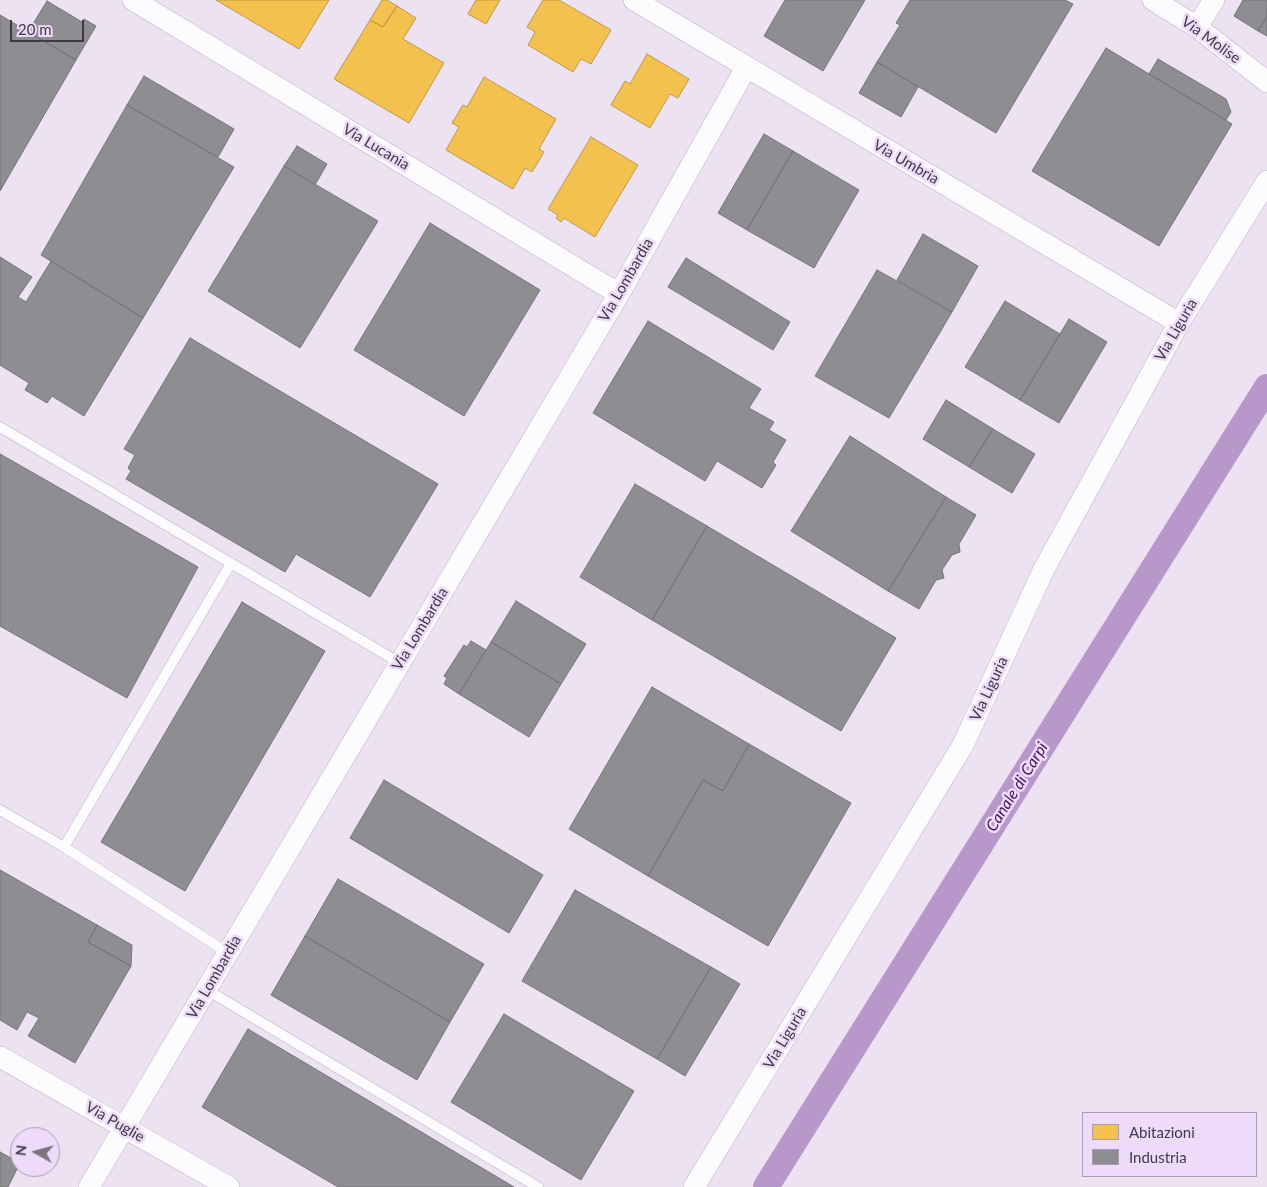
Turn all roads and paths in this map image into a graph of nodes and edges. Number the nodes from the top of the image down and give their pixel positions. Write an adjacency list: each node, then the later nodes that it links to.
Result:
1 (133, 0): 9 (street, Via Lucania)
2 (634, 0): 6 (street, Via Umbria)
3 (1153, 0): 5 (street, Via Molise)
4 (1214, 0): 5 (street)
5 (1198, 27): 7 (street, Via Molise)
6 (746, 68): 9 (street, Via Lombardia); 10 (street, Via Umbria)
7 (1267, 82)
8 (1267, 181): 10 (street, Via Liguria)
9 (619, 294): 13 (street, Via Lombardia)
10 (1179, 323): 23 (street, Via Liguria)
11 (0, 427): 12 (lane)
12 (230, 563): 13 (lane); 15 (lane)
13 (400, 663): 16 (street, Via Lombardia)
14 (0, 810): 15 (lane)
15 (64, 847): 16 (lane)
16 (228, 953): 17 (street, Via Lombardia)
17 (207, 990): 19 (street, Via Lombardia); 22 (lane)
18 (0, 1056): 19 (street, Via Puglie)
19 (125, 1128): 20 (street, Via Lombardia); 21 (street, Via Puglie)
20 (89, 1187)
21 (230, 1187)
22 (538, 1187)
23 (694, 1187)

